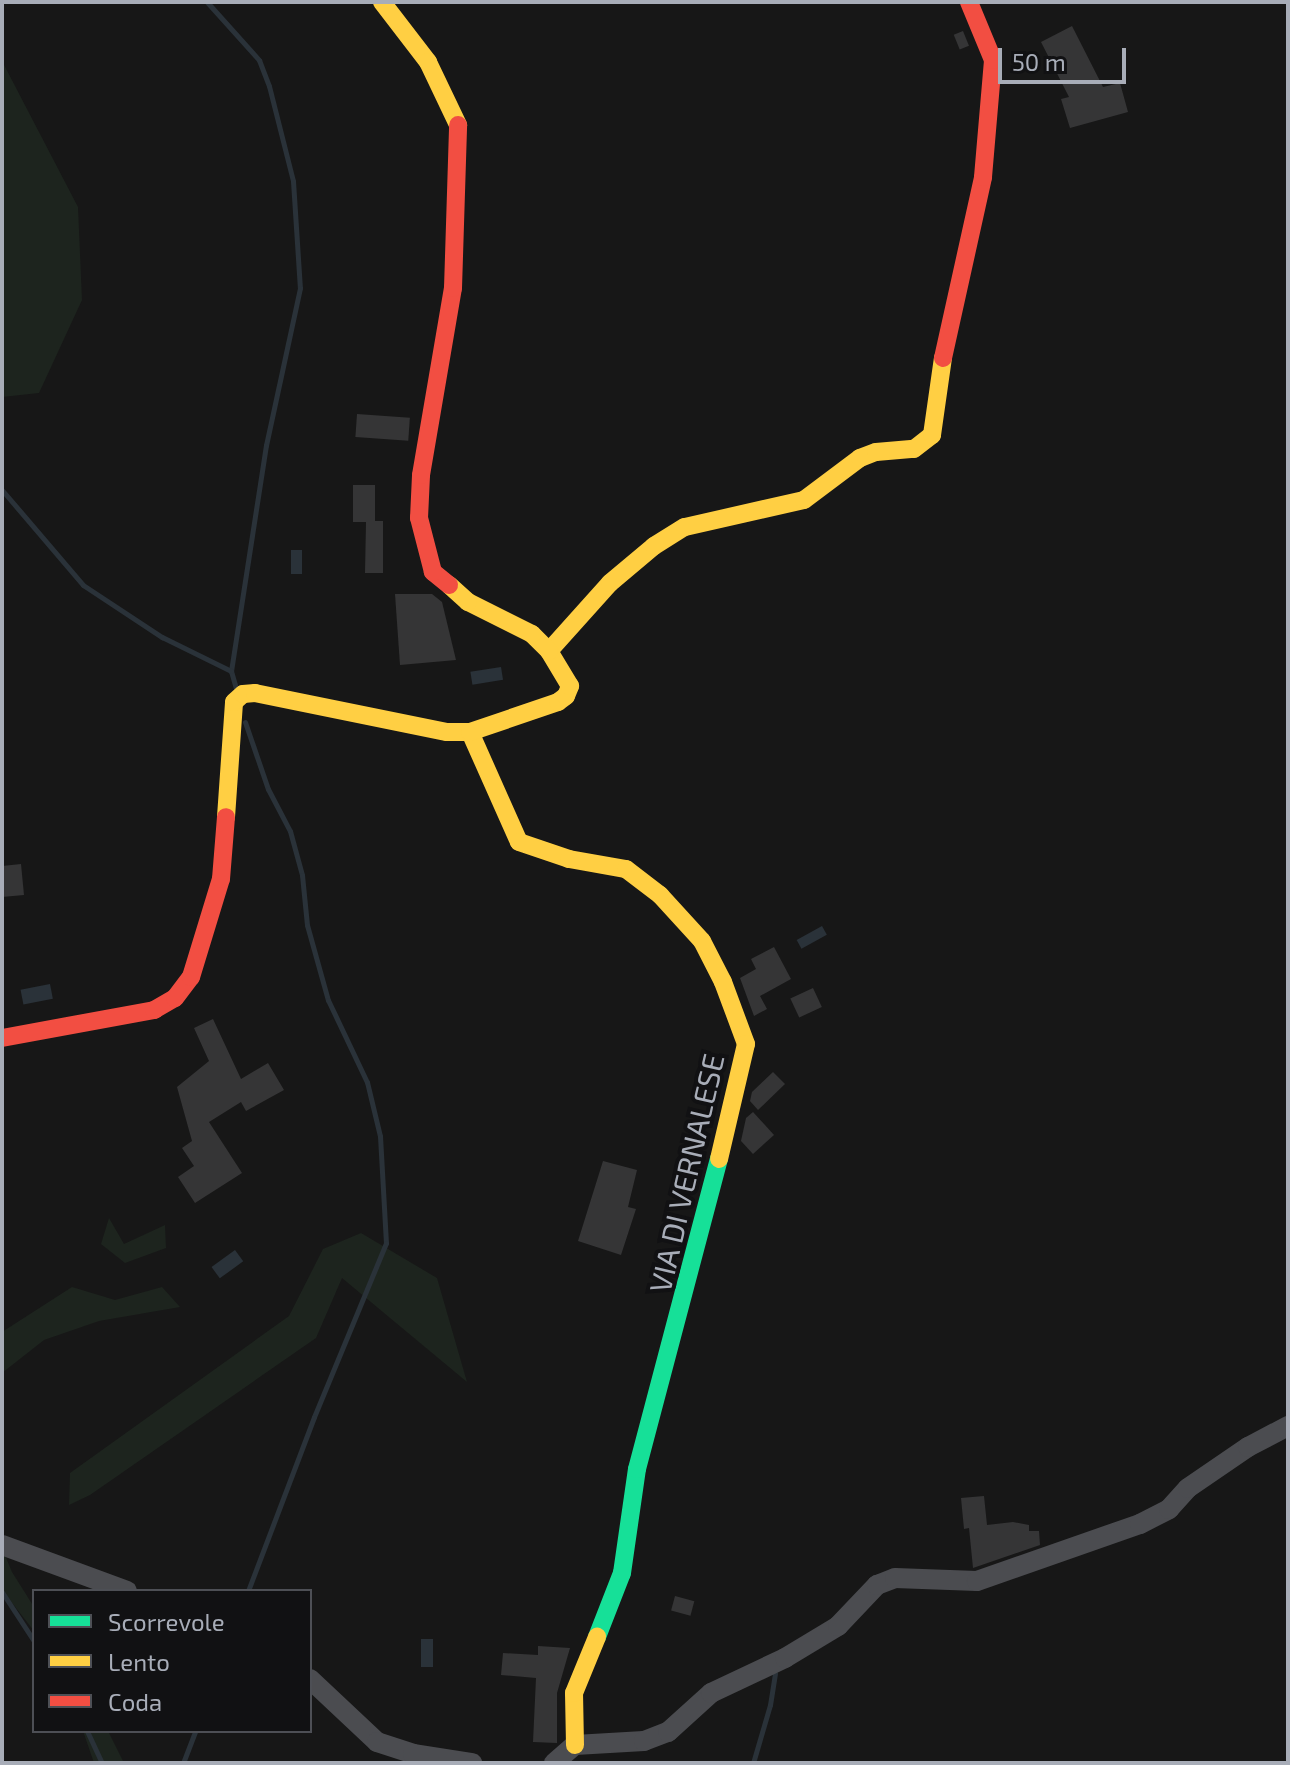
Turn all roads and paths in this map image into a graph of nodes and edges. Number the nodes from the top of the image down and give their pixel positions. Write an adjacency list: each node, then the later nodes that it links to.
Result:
1 (382, 2): 3 (street)
2 (969, 2): 3 (street)
3 (549, 651): 4 (street)
4 (470, 732): 5 (street); 10 (street, VIA DI VERNALESE)
5 (2, 1038)
6 (1288, 1426): 10 (street)
7 (2, 1545): 8 (street)
8 (122, 1589)
9 (312, 1681): 11 (street)
10 (575, 1745): 12 (street)
11 (472, 1763)
12 (554, 1763)

